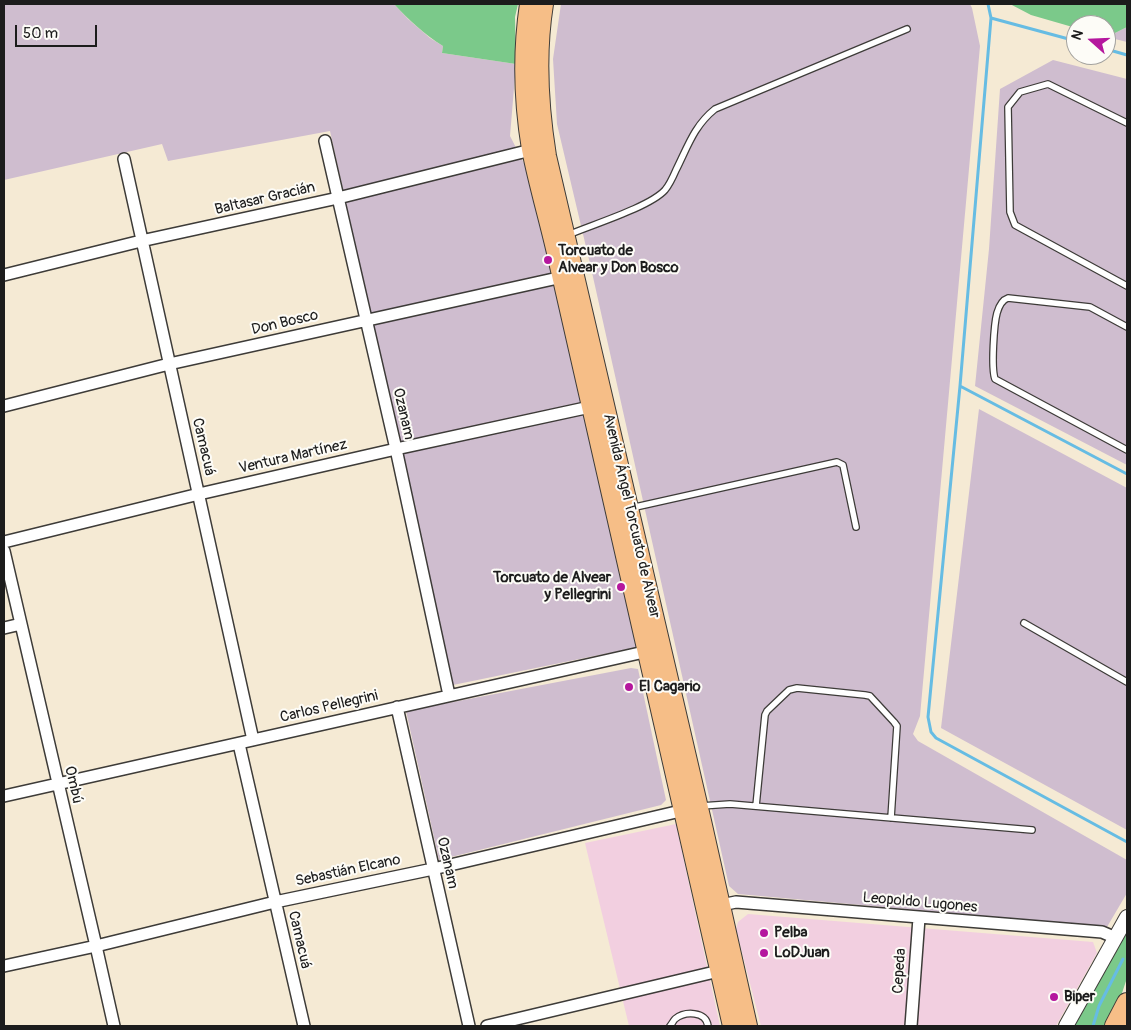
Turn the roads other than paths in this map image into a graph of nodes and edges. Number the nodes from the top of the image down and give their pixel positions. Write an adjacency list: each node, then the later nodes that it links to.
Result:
1 (529, 4): 6 (main road, Avenida Ángel Torcuato de Alvear)
2 (544, 4): 9 (main road, Avenida Ángel Torcuato de Alvear)
3 (907, 29): 9 (lane)
4 (1127, 123): 13 (lane)
5 (326, 140): 8 (street, Ozanam)
6 (532, 150): 8 (street, Baltasar Gracián); 12 (main road, Avenida Ángel Torcuato de Alvear)
7 (124, 160): 10 (street, Camacuá)
8 (338, 198): 10 (street, Baltasar Gracián); 14 (street, Ozanam)
9 (566, 235): 12 (main road, Avenida Ángel Torcuato de Alvear)
10 (141, 242): 11 (street, Baltasar Gracián); 16 (street, Camacuá)
11 (4, 275)
12 (569, 276): 14 (street, Don Bosco); 18 (main road, Avenida Ángel Torcuato de Alvear); 22 (main road, Avenida Ángel Torcuato de Alvear)
13 (1127, 286)
14 (366, 320): 16 (street, Don Bosco); 19 (street, Ozanam)
15 (1127, 327): 20 (lane)
16 (169, 364): 17 (street, Don Bosco); 21 (street, Camacuá)
17 (4, 406)
18 (590, 407): 19 (street, Ventura Martínez); 29 (main road, Avenida Ángel Torcuato de Alvear)
19 (396, 448): 21 (street, Ventura Martínez); 31 (street, Ozanam)
20 (1127, 450)
21 (198, 494): 24 (street, Ventura Martínez); 33 (street, Camacuá)
22 (629, 508): 23 (lane); 29 (main road, Avenida Ángel Torcuato de Alvear)
23 (856, 528)
24 (4, 542)
25 (4, 551): 27 (street, Ombú)
26 (1024, 623): 30 (lane)
27 (21, 624): 28 (street); 35 (street, Ombú)
28 (4, 628)
29 (654, 649): 31 (street, Carlos Pellegrini); 38 (main road, Avenida Ángel Torcuato de Alvear)
30 (1127, 682)
31 (449, 695): 32 (street, Carlos Pellegrini)
32 (397, 707): 33 (street, Carlos Pellegrini); 41 (street, Ozanam)
33 (253, 740): 34 (street, Carlos Pellegrini)
34 (239, 744): 35 (street, Carlos Pellegrini); 42 (street, Camacuá)
35 (58, 784): 36 (street, Carlos Pellegrini); 47 (street, Ombú)
36 (4, 796)
37 (756, 806): 38 (lane); 39 (lane); 39 (lane)
38 (691, 808): 41 (street, Sebastián Elcano); 43 (main road, Avenida Ángel Torcuato de Alvear); 49 (main road, Avenida Ángel Torcuato de Alvear)
39 (891, 818): 40 (lane)
40 (1032, 830)
41 (433, 869): 42 (street, Sebastián Elcano); 53 (street, Ozanam)
42 (275, 902): 47 (street, Sebastián Elcano); 52 (street, Camacuá)
43 (721, 905): 45 (street, Leopoldo Lugones); 58 (main road, Avenida Ángel Torcuato de Alvear)
44 (1127, 917): 46 (street)
45 (919, 918): 46 (street, Leopoldo Lugones); 59 (street, Cepeda)
46 (1116, 938): 60 (street)
47 (96, 946): 48 (street, Sebastián Elcano); 51 (street, Ombú)
48 (4, 966)
49 (719, 971): 54 (street); 57 (main road, Avenida Ángel Torcuato de Alvear)
50 (1127, 1003): 61 (highway)
51 (114, 1026)
52 (304, 1026)
53 (469, 1026)
54 (487, 1026)
55 (670, 1026): 56 (lane)
56 (708, 1026)
57 (732, 1026)
58 (748, 1026)
59 (911, 1026)
60 (1066, 1026)
61 (1115, 1026)

